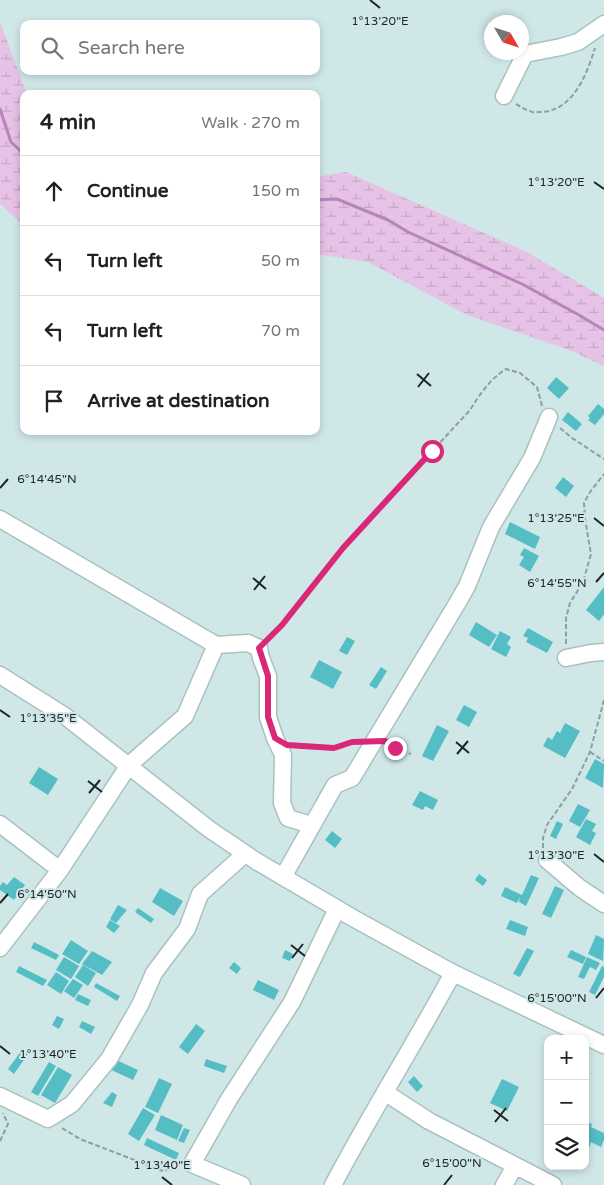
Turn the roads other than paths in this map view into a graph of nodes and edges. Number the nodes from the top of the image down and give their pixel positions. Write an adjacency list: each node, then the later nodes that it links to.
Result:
1 (604, 24): 2 (street)
2 (504, 96)
3 (549, 417): 11 (street)
4 (0, 519): 5 (street)
5 (216, 645): 9 (street); 11 (street)
6 (604, 652): 7 (street)
7 (566, 658)
8 (0, 675): 9 (street)
9 (130, 765): 12 (street); 14 (street)
10 (0, 824): 14 (street)
11 (312, 826): 15 (street)
12 (245, 854): 15 (street); 22 (street)
13 (548, 860): 16 (street)
14 (60, 870): 18 (street)
15 (284, 877): 17 (street)
16 (604, 904)
17 (337, 909): 19 (street); 24 (street)
18 (0, 948)
19 (453, 973): 20 (street); 21 (street)
20 (604, 1045)
21 (386, 1093): 23 (street); 25 (street)
22 (2, 1098)
23 (515, 1166): 26 (street); 27 (street)
24 (242, 1185)
25 (333, 1185)
26 (504, 1185)
27 (553, 1185)

